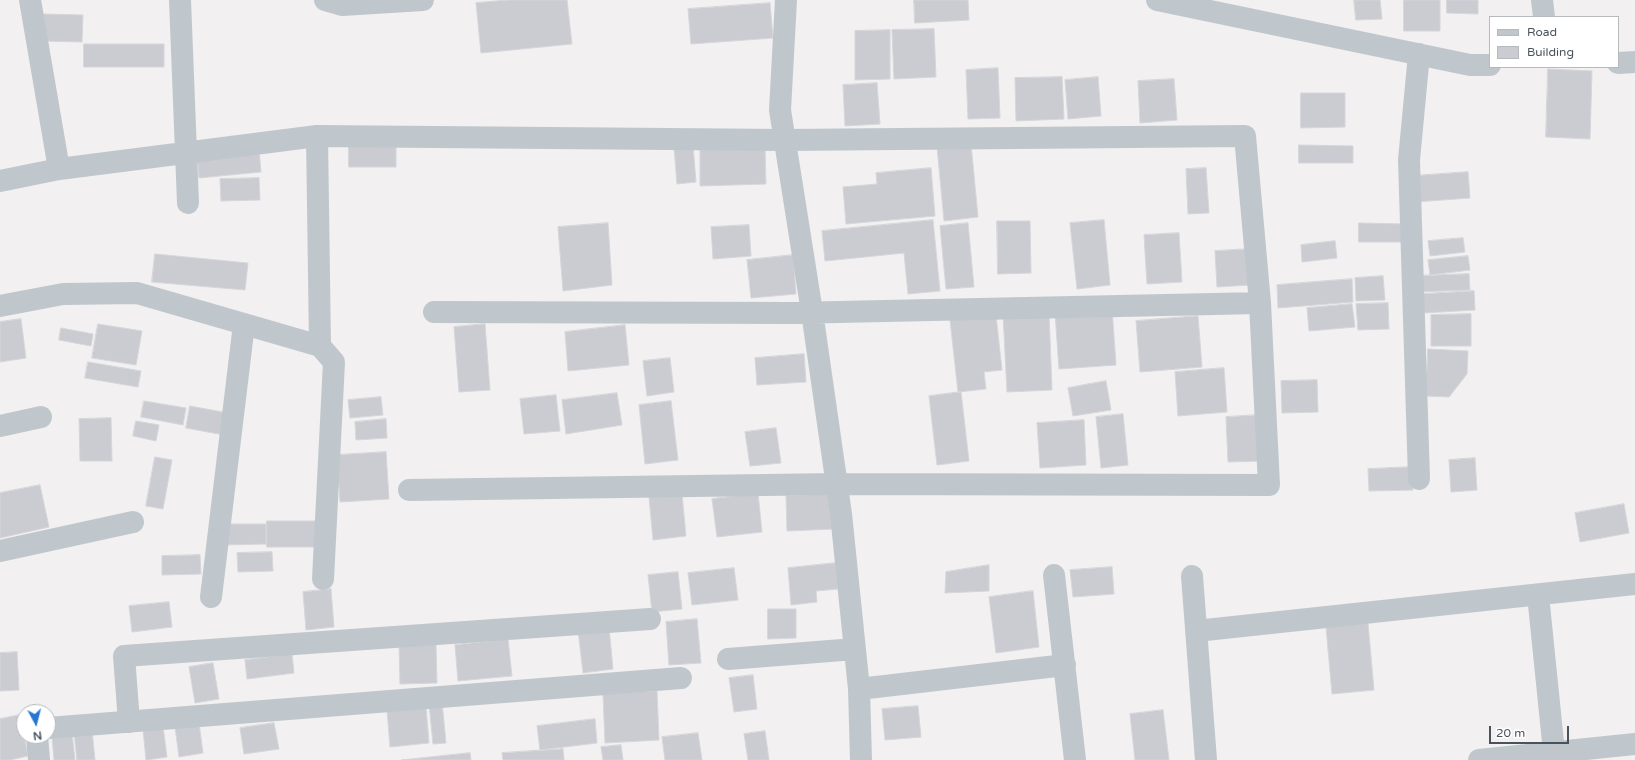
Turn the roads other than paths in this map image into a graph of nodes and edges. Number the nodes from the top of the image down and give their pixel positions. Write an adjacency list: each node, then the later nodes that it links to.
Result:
1 (30, 0): 16 (street)
2 (180, 0): 15 (street)
3 (325, 0): 4 (street)
4 (423, 0)
5 (786, 0): 14 (street)
6 (1157, 0): 9 (street)
7 (1542, 0): 8 (street)
8 (1544, 16)
9 (1419, 54): 12 (street); 27 (street)
10 (1619, 62): 11 (street)
11 (1635, 62)
12 (1489, 65)
13 (317, 136): 14 (street); 15 (street); 24 (street)
14 (785, 140): 19 (street); 22 (street)
15 (186, 152): 16 (street); 18 (street)
16 (58, 170): 17 (street)
17 (0, 181)
18 (188, 202)
19 (1260, 303): 22 (street); 28 (street)
20 (0, 306): 23 (street)
21 (434, 312): 22 (street)
22 (812, 312): 28 (street)
23 (244, 324): 24 (street); 37 (street)
24 (320, 346): 34 (street)
25 (41, 417): 26 (street)
26 (0, 426)
27 (1419, 480)
28 (836, 484): 29 (street); 40 (street)
29 (409, 490)
30 (133, 522): 31 (street)
31 (0, 551)
32 (1054, 575): 42 (street)
33 (1192, 576): 39 (street)
34 (323, 579)
35 (1635, 584): 36 (street)
36 (1538, 595): 39 (street); 49 (street)
37 (211, 597)
38 (650, 619): 45 (street)
39 (1196, 631): 53 (street)
40 (855, 649): 41 (street); 44 (street)
41 (728, 659)
42 (1065, 665): 44 (street); 52 (street)
43 (681, 678): 45 (street)
44 (859, 688): 51 (street)
45 (129, 722): 46 (street)
46 (56, 727)
47 (38, 744): 50 (street)
48 (1635, 744): 49 (street)
49 (1554, 752): 54 (street)
50 (39, 760)
51 (861, 760)
52 (1075, 760)
53 (1206, 760)
54 (1479, 760)

